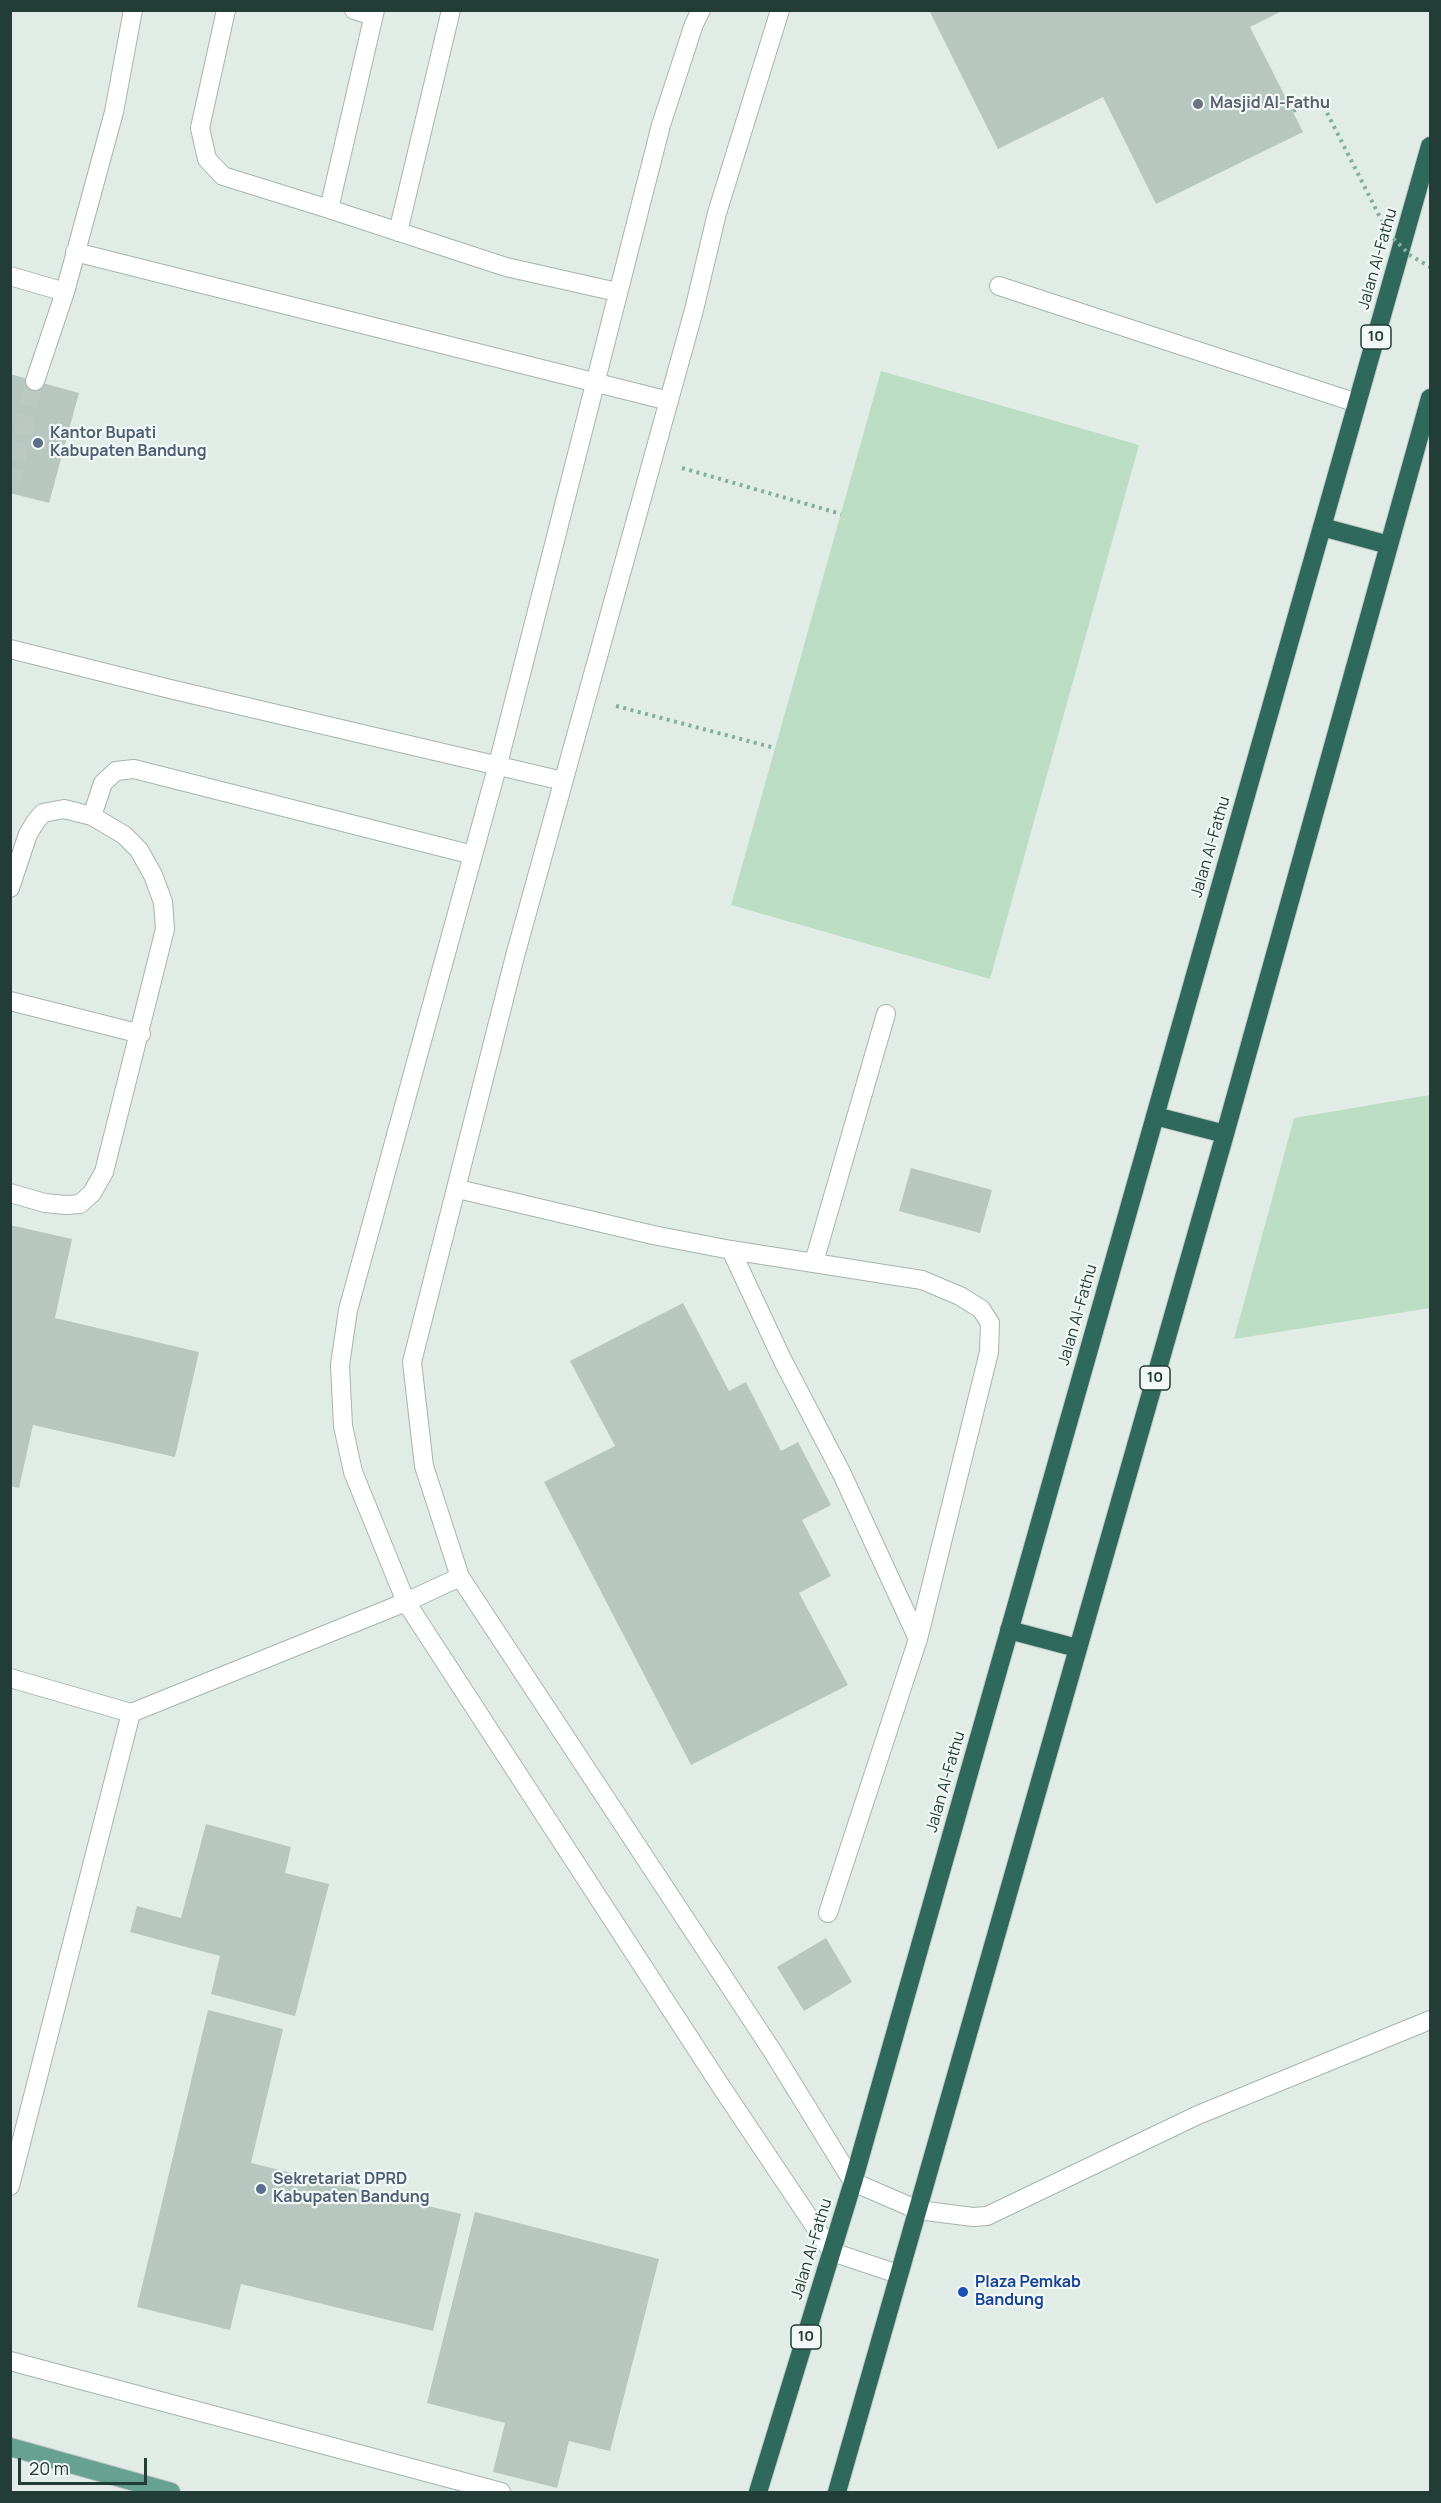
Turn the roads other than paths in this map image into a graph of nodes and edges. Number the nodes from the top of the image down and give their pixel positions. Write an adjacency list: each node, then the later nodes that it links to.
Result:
1 (133, 10): 11 (street)
2 (226, 10): 9 (street)
3 (354, 10): 7 (street)
4 (451, 10): 10 (street)
5 (701, 10): 15 (street)
6 (780, 10): 19 (street)
7 (374, 13): 9 (street)
8 (1431, 146): 20 (highway, Jalan Al-Fathu / 10)
9 (329, 209): 10 (street)
10 (398, 232): 15 (street)
11 (75, 252): 14 (street); 17 (street)
12 (10, 276): 14 (street)
13 (999, 286): 20 (street)
14 (64, 292): 16 (street)
15 (617, 292): 17 (street)
16 (35, 381)
17 (596, 382): 19 (street); 24 (street)
18 (1431, 398): 22 (highway, 10)
19 (669, 401): 25 (street)
20 (1357, 403): 21 (highway, Jalan Al-Fathu / 10)
21 (1322, 527): 22 (highway); 32 (highway, Jalan Al-Fathu / 10)
22 (1389, 545): 33 (highway, 10)
23 (10, 649): 24 (street)
24 (498, 764): 25 (street); 27 (street)
25 (563, 781): 34 (street)
26 (92, 816): 27 (street); 28 (street); 31 (street)
27 (474, 855): 39 (street)
28 (10, 888)
29 (10, 1001): 31 (street)
30 (886, 1014): 37 (street)
31 (141, 1034): 35 (street)
32 (1155, 1116): 33 (highway); 40 (highway, Jalan Al-Fathu / 10)
33 (1225, 1134): 42 (highway, 10)
34 (458, 1190): 36 (street); 38 (street)
35 (10, 1193)
36 (731, 1250): 37 (street); 41 (street)
37 (814, 1262): 41 (street)
38 (460, 1577): 39 (street); 47 (street)
39 (406, 1602): 44 (street); 50 (street)
40 (1009, 1630): 42 (highway); 47 (highway, Jalan Al-Fathu / 10)
41 (918, 1639): 45 (street)
42 (1077, 1648): 49 (highway, 10)
43 (10, 1678): 44 (street)
44 (131, 1713): 48 (street)
45 (828, 1913)
46 (1431, 2020): 49 (street)
47 (853, 2182): 49 (street); 50 (highway, Jalan Al-Fathu / 10)
48 (10, 2186)
49 (918, 2210): 51 (highway, 10)
50 (832, 2252): 51 (street); 56 (highway, Jalan Al-Fathu / 10)
51 (898, 2274): 57 (highway, 10)
52 (10, 2361): 55 (street)
53 (10, 2446): 54 (main road)
54 (171, 2493)
55 (501, 2493)
56 (758, 2493)
57 (837, 2493)

